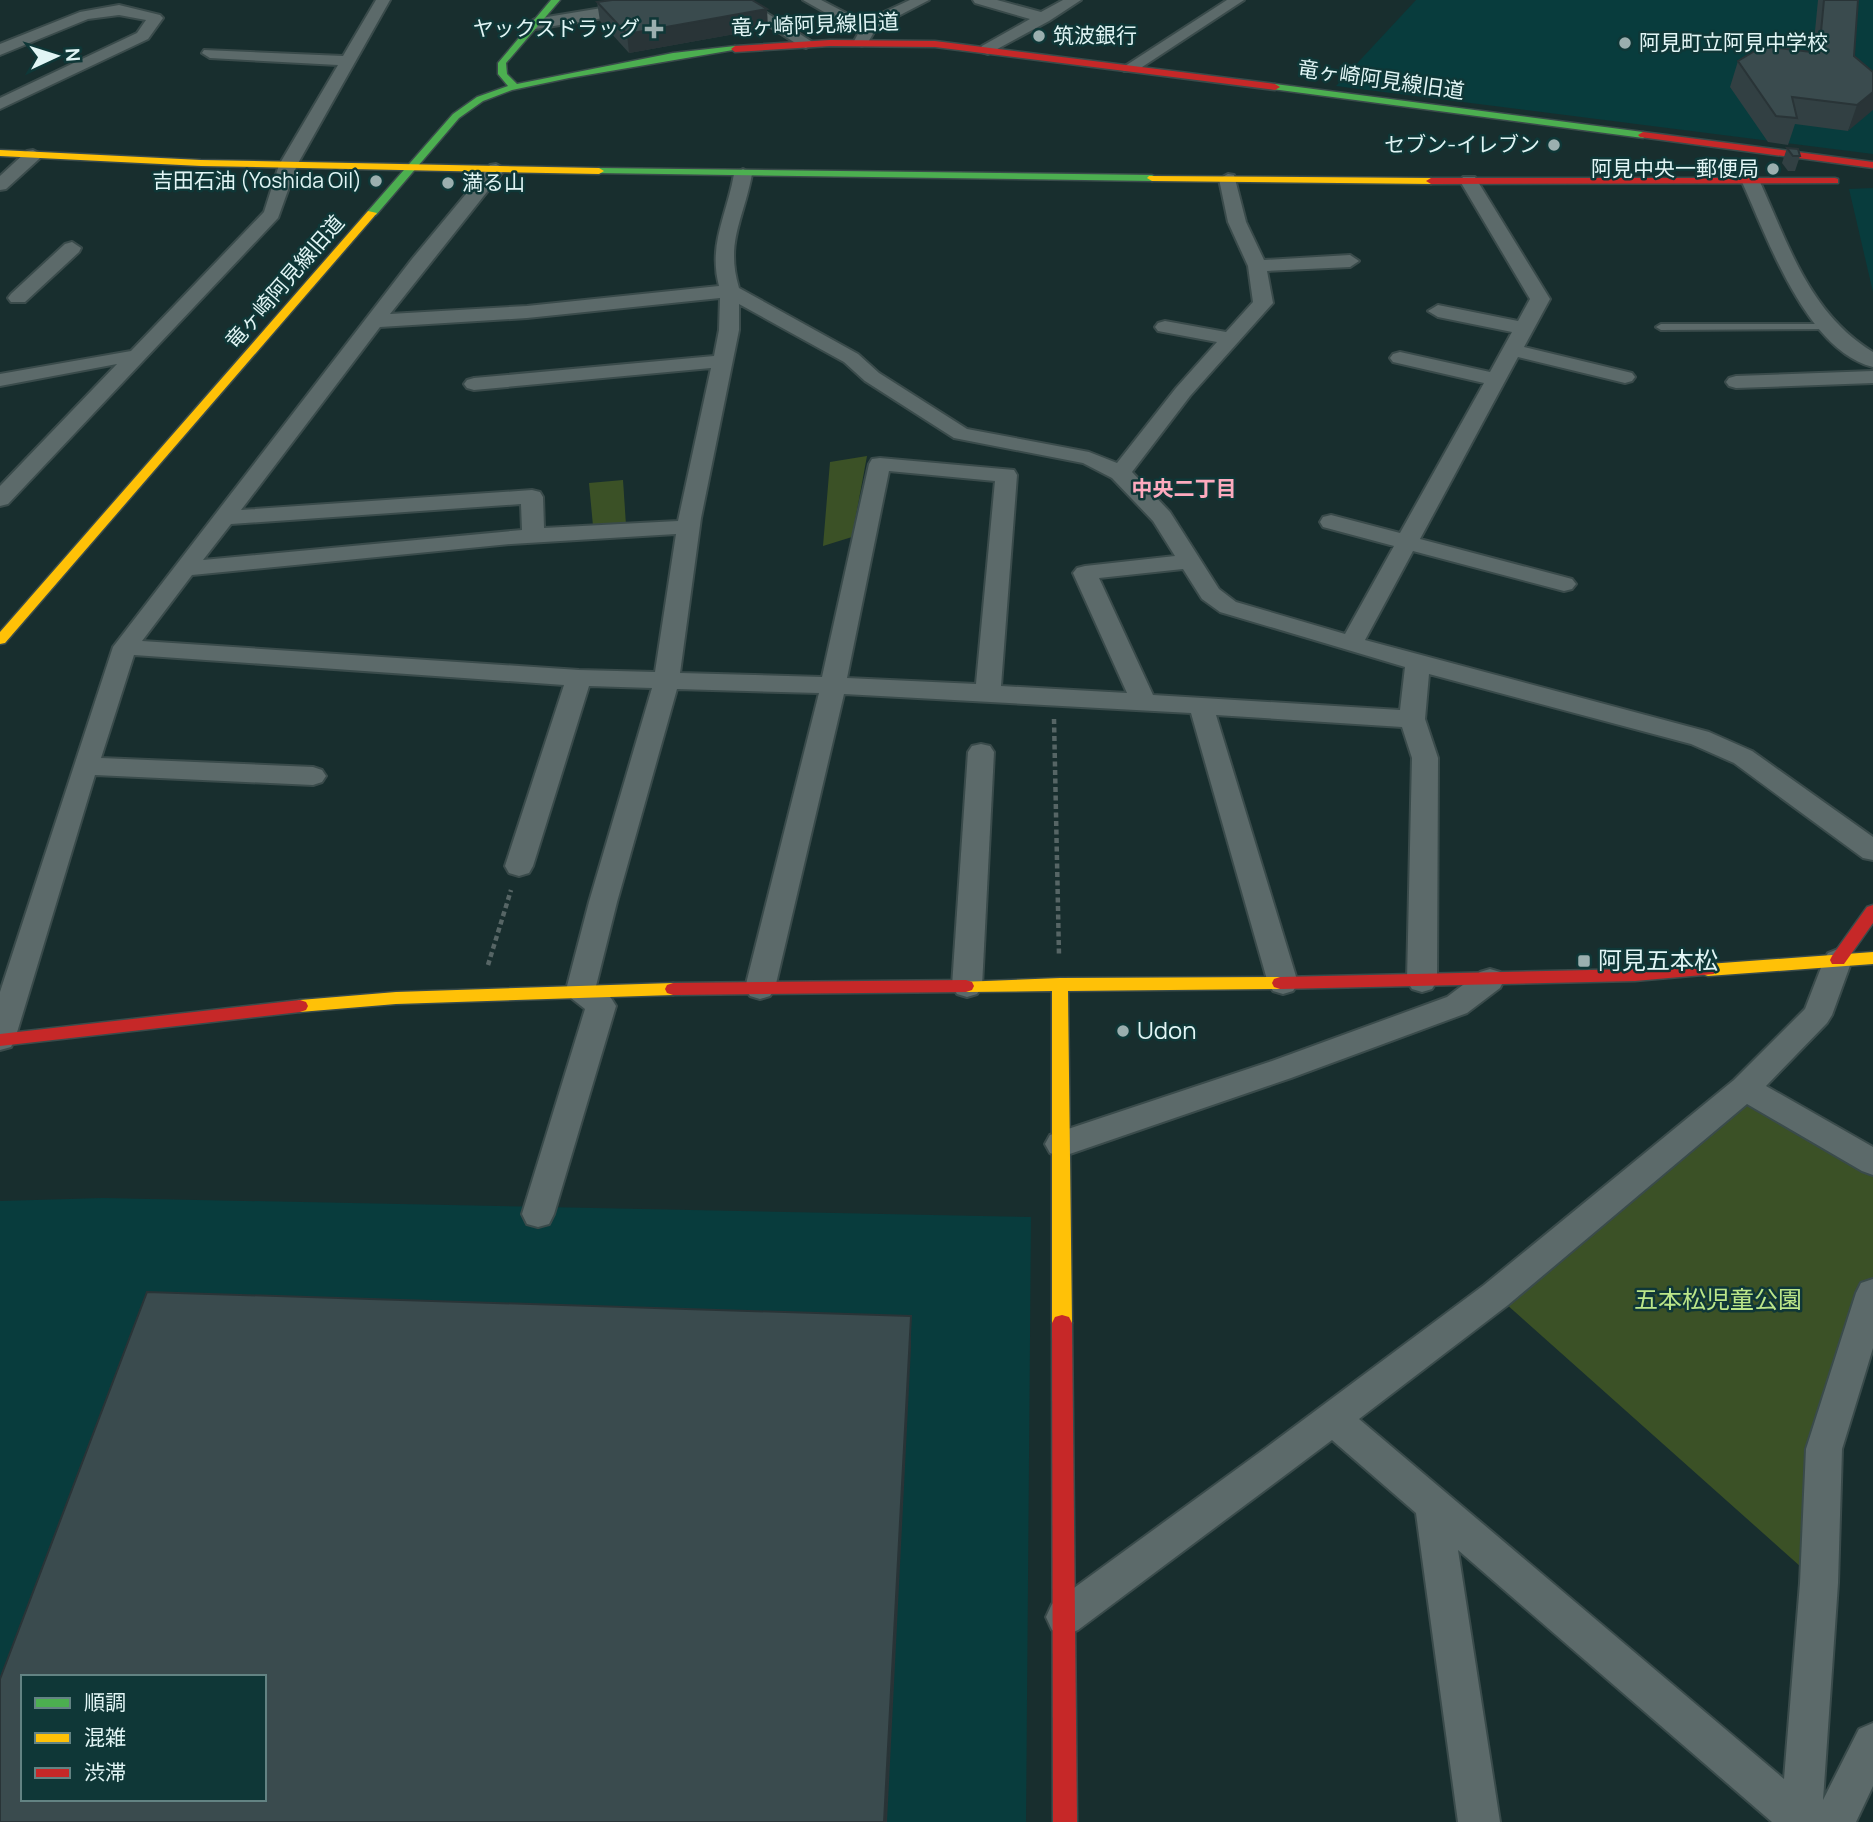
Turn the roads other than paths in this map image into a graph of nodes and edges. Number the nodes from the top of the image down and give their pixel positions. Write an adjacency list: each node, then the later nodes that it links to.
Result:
1 (383, 0): 18 (street)
2 (556, 0): 11 (street)
3 (667, 0): 11 (street)
4 (736, 0): 14 (street)
5 (922, 0): 12 (street)
6 (980, 0): 10 (street)
7 (1074, 0): 10 (street)
8 (1237, 0): 19 (street)
9 (814, 1): 12 (street)
10 (1044, 18): 15 (street)
11 (535, 24): 20 (street)
12 (872, 24): 13 (street)
13 (862, 41): 14 (street, 竜ヶ崎阿見線旧道); 15 (street, 竜ヶ崎阿見線旧道)
14 (806, 43): 20 (street, 竜ヶ崎阿見線旧道)
15 (988, 49): 19 (street, 竜ヶ崎阿見線旧道)
16 (0, 50): 21 (street)
17 (210, 53): 18 (street)
18 (346, 61): 24 (street)
19 (1130, 68): 27 (street, 竜ヶ崎阿見線旧道)
20 (516, 88): 25 (street, 竜ヶ崎阿見線旧道)
21 (0, 104)
22 (0, 153): 23 (street)
23 (33, 155): 24 (street); 32 (street)
24 (288, 165): 25 (street); 47 (street)
25 (412, 167): 26 (street); 67 (street, 竜ヶ崎阿見線旧道)
26 (496, 169): 28 (street); 40 (street)
27 (1864, 172): 31 (street)
28 (743, 174): 29 (street); 36 (street)
29 (1228, 179): 30 (street); 35 (street)
30 (1469, 181): 31 (street); 44 (street)
31 (1751, 182): 43 (street)
32 (0, 185)
33 (72, 248): 37 (street)
34 (1350, 261): 35 (street)
35 (1257, 266): 45 (street)
36 (730, 291): 40 (street); 49 (street); 57 (street)
37 (9, 297): 39 (street)
38 (1438, 312): 44 (street)
39 (0, 316)
40 (374, 321): 59 (street)
41 (1165, 327): 45 (street)
42 (1661, 327): 43 (lane)
43 (1831, 327): 50 (street)
44 (1524, 328): 46 (street)
45 (1231, 339): 57 (street)
46 (1512, 350): 51 (street); 54 (street)
47 (135, 356): 53 (street); 58 (street)
48 (1400, 358): 54 (street)
49 (723, 361): 56 (street); 61 (street)
50 (1873, 361)
51 (1625, 377)
52 (1873, 377): 55 (street)
53 (0, 380)
54 (1496, 380): 63 (street)
55 (1736, 382)
56 (474, 384)
57 (1120, 473): 64 (street)
58 (0, 499)
59 (223, 518): 62 (street); 65 (street)
60 (1331, 522): 63 (street)
61 (689, 527): 62 (street); 72 (street)
62 (533, 536): 65 (street)
63 (1408, 541): 66 (street); 68 (street)
64 (1190, 561): 68 (street); 75 (street)
65 (185, 569): 69 (street)
66 (1564, 584)
67 (0, 640)
68 (1351, 644): 70 (street)
69 (125, 646): 71 (street); 79 (street)
70 (1418, 663): 77 (street); 81 (street)
71 (579, 678): 72 (street); 82 (street)
72 (667, 682): 73 (street); 92 (street)
73 (833, 687): 74 (street); 74 (street); 91 (street)
74 (988, 693): 75 (street)
75 (1144, 703): 76 (street)
76 (1201, 706): 77 (street); 88 (street)
77 (1412, 719): 87 (street)
78 (981, 752): 90 (street)
79 (85, 766): 80 (street); 93 (street)
80 (313, 776)
81 (1873, 852)
82 (519, 866)
83 (1873, 911): 85 (street)
84 (1873, 958): 85 (street)
85 (1838, 960): 86 (street); 94 (street)
86 (1489, 979): 87 (street); 95 (street)
87 (1422, 981): 88 (street)
88 (1283, 983): 89 (street)
89 (1060, 984): 90 (street); 95 (street)
90 (967, 986): 91 (street)
91 (760, 988): 92 (street)
92 (581, 990): 93 (street); 97 (street)
93 (0, 1039)
94 (1745, 1088): 96 (street); 99 (street)
95 (1061, 1144): 101 (street)
96 (1873, 1162)
97 (538, 1214)
98 (1873, 1293): 103 (street)
99 (1333, 1419): 100 (street); 101 (street)
100 (1433, 1505): 103 (street); 105 (street)
101 (1065, 1618): 104 (street)
102 (1873, 1743): 103 (street)
103 (1812, 1821)
104 (1065, 1822)
105 (1479, 1822)

